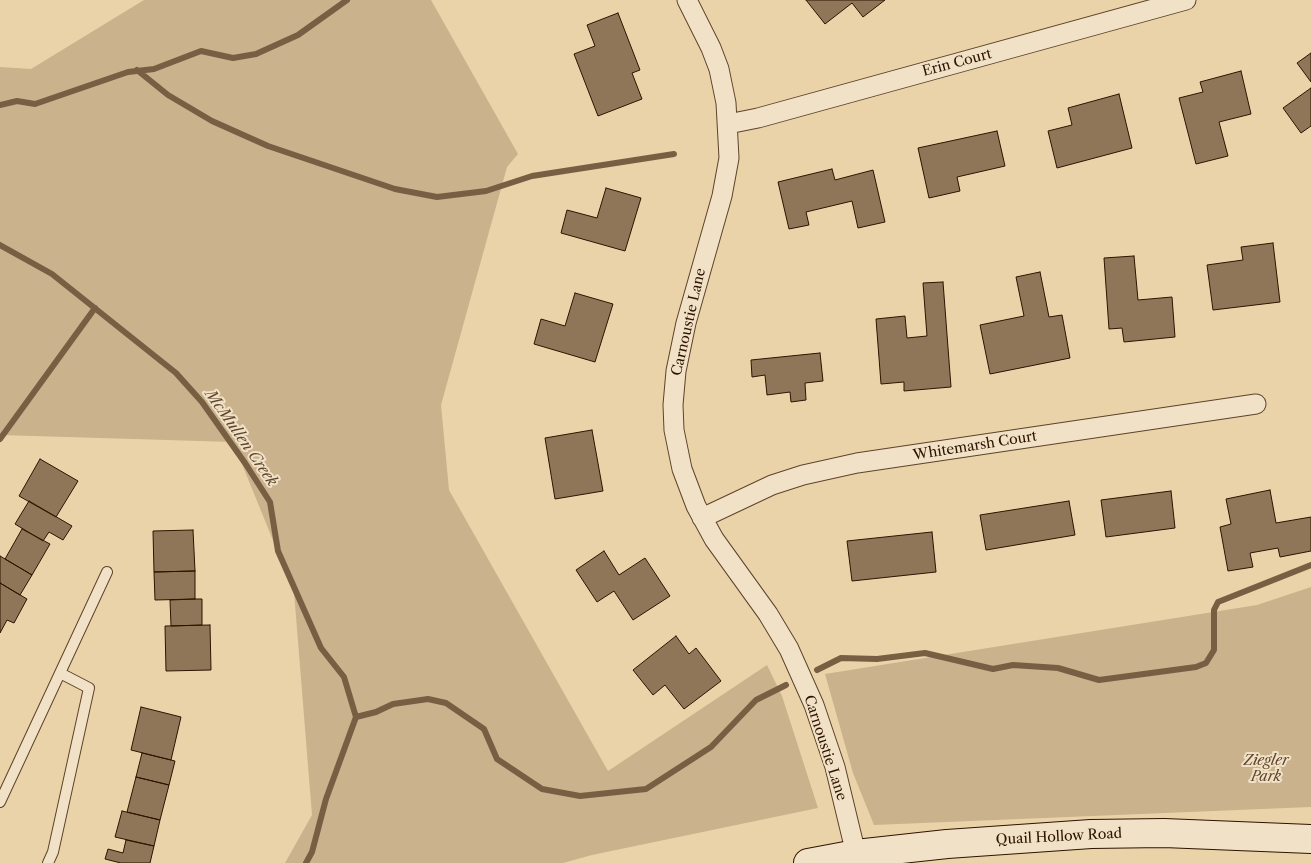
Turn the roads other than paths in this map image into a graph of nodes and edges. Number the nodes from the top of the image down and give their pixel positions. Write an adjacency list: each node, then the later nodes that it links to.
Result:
1 (687, 0): 3 (street, Carnoustie Lane)
2 (1186, 0): 3 (street, Erin Court)
3 (728, 124): 5 (street, Carnoustie Lane)
4 (1256, 404): 5 (street, Whitemarsh Court)
5 (702, 518): 10 (street, Carnoustie Lane)
6 (107, 572): 7 (lane)
7 (60, 673): 8 (lane); 11 (lane)
8 (0, 802)
9 (1311, 839): 10 (main road, Quail Hollow Road)
10 (856, 854): 12 (main road, Quail Hollow Road)
11 (48, 863)
12 (808, 863)

